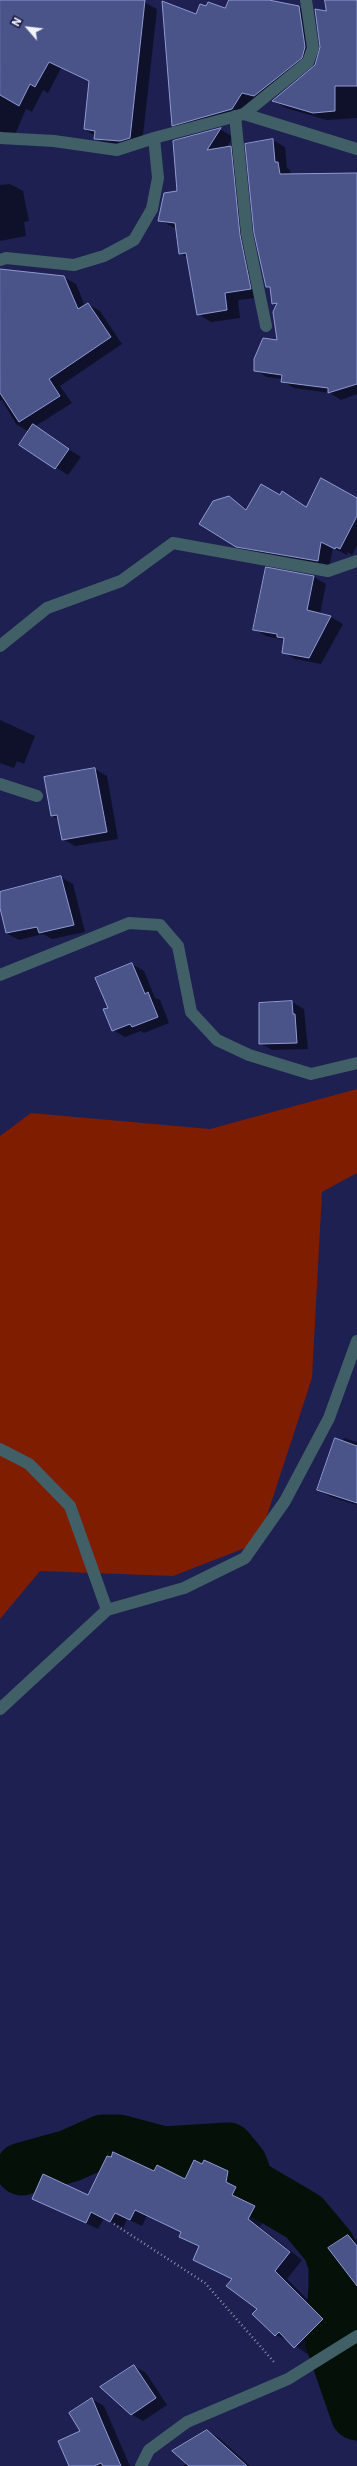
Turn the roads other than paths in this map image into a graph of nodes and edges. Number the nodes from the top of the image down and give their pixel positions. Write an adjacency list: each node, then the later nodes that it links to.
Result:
1 (306, 0): 2 (street)
2 (239, 115): 4 (street); 5 (street); 7 (street)
3 (0, 138): 4 (street)
4 (154, 138): 6 (street)
5 (357, 149)
6 (0, 260)
7 (266, 326)
8 (357, 561): 9 (street)
9 (0, 646)
10 (0, 784): 11 (street)
11 (37, 796)
12 (0, 975): 13 (street)
13 (357, 1063)
14 (357, 1341): 16 (street)
15 (0, 1449): 16 (street)
16 (107, 1610): 17 (street)
17 (0, 1709)
18 (353, 2339): 19 (street)
19 (141, 2466)

